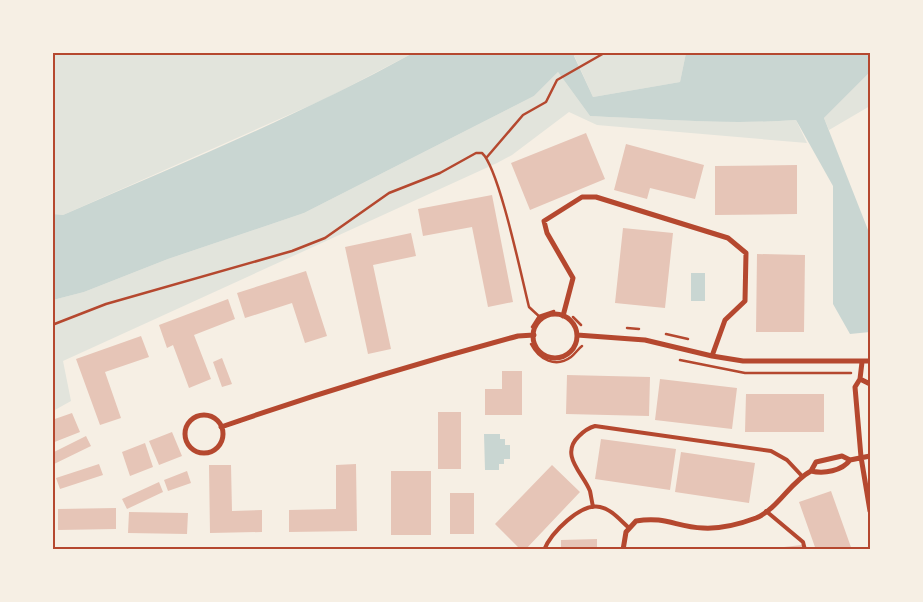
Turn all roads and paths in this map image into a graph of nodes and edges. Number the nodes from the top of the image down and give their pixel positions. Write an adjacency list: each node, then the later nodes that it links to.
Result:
1 (606, 52): 2 (path)
2 (487, 157): 4 (path); 5 (path)
3 (564, 314): 4 (street); 4 (path); 6 (path); 11 (street); 13 (street)
4 (541, 317): 10 (street)
5 (52, 325)
6 (589, 326)
7 (624, 328): 8 (path)
8 (644, 329)
9 (661, 332): 12 (path)
10 (534, 335): 11 (street); 18 (street)
11 (577, 335): 13 (street)
12 (692, 340)
13 (712, 356): 15 (street)
14 (870, 361): 15 (street)
15 (862, 362): 16 (street)
16 (860, 379): 17 (street); 20 (street)
17 (870, 384)
18 (221, 427): 18 (street)
19 (870, 456): 20 (street)
20 (861, 457): 21 (street); 26 (street)
21 (850, 460): 22 (street); 22 (street)
22 (811, 471): 23 (street)
23 (802, 476): 24 (lane); 25 (street)
24 (593, 507): 27 (lane); 28 (lane)
25 (766, 511): 27 (street); 30 (lane)
26 (870, 511)
27 (628, 527): 29 (street)
28 (544, 550)
29 (623, 550)
30 (805, 550)

